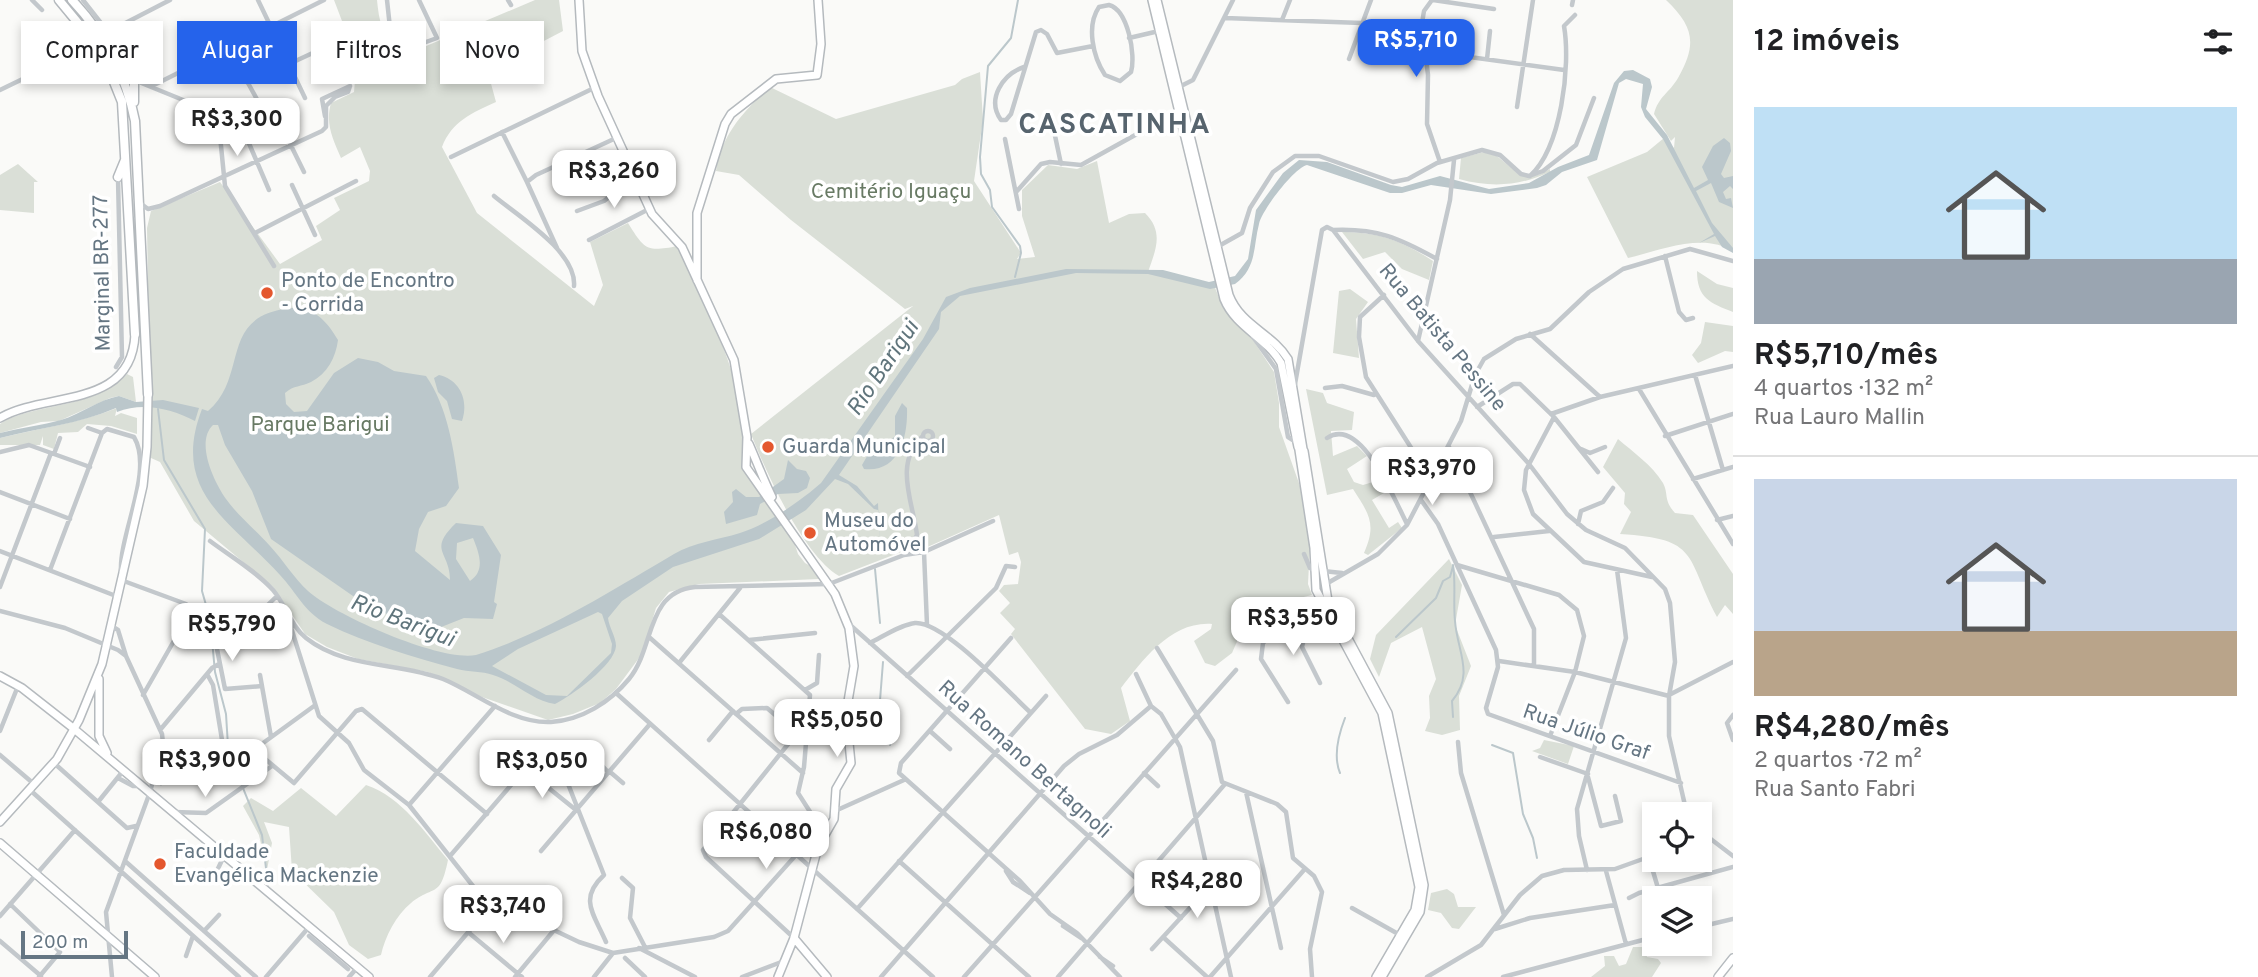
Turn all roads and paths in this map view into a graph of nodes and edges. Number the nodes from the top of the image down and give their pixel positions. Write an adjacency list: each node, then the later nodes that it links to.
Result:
1 (32, 0): 20 (street)
2 (59, 0): 24 (highway)
3 (72, 0): 25 (highway)
4 (82, 0): 26 (highway); 27 (street)
5 (170, 0): 28 (street)
6 (258, 0): 29 (street)
7 (324, 0): 30 (street)
8 (387, 0): 9 (street)
9 (419, 0)
10 (579, 0): 51 (main road)
11 (818, 0): 104 (main road)
12 (1152, 0): 32 (main road)
13 (1157, 0): 32 (main road)
14 (1290, 0): 23 (street)
15 (1371, 0): 31 (street)
16 (1432, 0): 19 (street); 36 (street)
17 (1533, 0): 39 (street)
18 (1230, 1): 22 (street)
19 (1494, 9)
20 (42, 10)
21 (1575, 15): 41 (street)
22 (1224, 18): 23 (street); 52 (street)
23 (1282, 20): 31 (street)
24 (77, 21)
25 (90, 21)
26 (91, 21)
27 (99, 21)
28 (129, 21)
29 (268, 21)
30 (284, 21)
31 (1362, 23): 37 (street)
32 (1161, 27): 34 (street); 52 (main road); 52 (main road)
33 (1490, 31): 38 (street)
34 (1129, 38): 35 (street); 35 (street)
35 (1093, 47): 40 (street)
36 (1426, 51): 38 (street); 70 (street)
37 (1349, 59)
38 (1487, 59): 39 (street)
39 (1523, 65): 41 (street); 56 (street)
40 (1024, 67): 40 (street)
41 (1564, 70): 75 (street)
42 (177, 73): 50 (street)
43 (21, 80): 53 (street)
44 (297, 81): 54 (street)
45 (116, 84): 66 (highway)
46 (125, 84): 65 (highway)
47 (134, 84): 65 (highway)
48 (145, 84): 50 (street)
49 (249, 84): 64 (street)
50 (151, 86): 78 (street)
51 (594, 88): 60 (street); 62 (main road)
52 (1175, 88): 58 (main road); 97 (main road)
53 (0, 90)
54 (305, 98)
55 (1594, 98): 75 (street)
56 (1517, 107)
57 (325, 117): 57 (street); 64 (street)
58 (1180, 121): 72 (street); 97 (main road)
59 (1054, 131): 72 (street)
60 (502, 132): 67 (street); 80 (street)
61 (245, 134): 69 (street)
62 (616, 138): 77 (main road); 80 (street)
63 (1005, 139): 83 (street)
64 (291, 146): 69 (street); 73 (street)
65 (138, 150): 85 (highway)
66 (127, 154): 76 (highway); 99 (highway)
67 (451, 157)
68 (1454, 160): 71 (street); 74 (street); 75 (street)
69 (257, 162): 78 (street); 82 (street)
70 (1440, 162): 71 (street); 97 (street)
71 (1447, 162): 74 (street)
72 (1061, 164): 83 (street)
73 (304, 172)
74 (1455, 175): 101 (street)
75 (1530, 176)
76 (118, 177): 98 (street, Marginal BR-277)
77 (634, 177): 87 (main road); 89 (street)
78 (223, 178): 85 (street); 93 (street)
79 (356, 181): 86 (street)
80 (527, 182): 90 (street)
81 (292, 185): 86 (street)
82 (269, 190)
83 (1017, 191): 88 (street)
84 (494, 196): 92 (street)
85 (140, 203): 122 (highway)
86 (303, 208): 93 (street); 94 (street)
87 (649, 209): 95 (street); 104 (main road)
88 (1019, 209)
89 (577, 211)
90 (547, 226): 92 (street); 96 (street)
91 (1335, 230): 101 (street); 107 (street, Rua Batista Pessine); 113 (street)
92 (538, 232): 96 (street)
93 (255, 233): 103 (street)
94 (315, 235)
95 (589, 240)
96 (557, 248): 105 (street)
97 (1213, 249): 106 (main road)
98 (119, 254): 99 (street); 115 (street, Marginal BR-277)
99 (131, 255): 109 (highway)
100 (1665, 257): 102 (street); 108 (street); 110 (street)
101 (1437, 258): 111 (street)
102 (1733, 261)
103 (274, 266)
104 (697, 284): 135 (main road)
105 (573, 286)
106 (1224, 291): 112 (main road); 140 (main road)
107 (1384, 295): 111 (street, Rua Batista Pessine); 117 (street)
108 (1693, 318)
109 (135, 334): 128 (main road)
110 (1529, 334): 124 (street); 125 (street)
111 (1418, 341): 125 (street, Rua Batista Pessine)
112 (1286, 356): 113 (street); 118 (main road)
113 (1299, 359): 118 (street)
114 (1733, 366): 116 (street)
115 (116, 368)
116 (1695, 375): 121 (street); 130 (street)
117 (1366, 377): 120 (street); 123 (street)
118 (1294, 387): 140 (main road)
119 (1325, 388): 120 (street)
120 (1359, 388): 123 (street)
121 (1639, 388): 124 (street); 134 (street)
122 (148, 394): 183 (main road)
123 (1377, 396): 153 (street)
124 (1600, 397): 129 (street)
125 (1469, 400): 126 (street, Rua Batista Pessine); 138 (street)
126 (1477, 407): 129 (street); 146 (street, Rua Batista Pessine)
127 (1733, 414): 130 (street)
128 (0, 415)
129 (1553, 415): 141 (street); 146 (street)
130 (1709, 422): 134 (street); 150 (street)
131 (88, 428): 132 (street)
132 (104, 431): 147 (street); 183 (street)
133 (923, 436): 173 (street)
134 (1665, 436): 154 (street)
135 (747, 437): 144 (main road); 145 (main road)
136 (60, 438): 143 (street)
137 (1326, 438): 164 (street)
138 (1449, 446): 153 (street); 167 (street)
139 (1605, 447): 141 (street)
140 (1300, 448): 178 (main road); 180 (main road)
141 (1580, 449): 152 (street)
142 (0, 452): 143 (street)
143 (53, 453): 147 (street); 159 (street)
144 (757, 458): 145 (main road); 149 (main road)
145 (747, 460): 151 (main road)
146 (1529, 464): 165 (street, Rua Batista Pessine); 166 (street)
147 (90, 467): 161 (street)
148 (1733, 467): 150 (street)
149 (760, 468): 151 (main road); 156 (main road)
150 (1723, 470): 154 (street)
151 (749, 471): 156 (main road)
152 (1598, 472)
153 (1432, 479): 158 (street)
154 (1693, 479): 162 (street)
155 (1613, 488): 165 (street)
156 (766, 489): 185 (main road)
157 (0, 492): 159 (street)
158 (1421, 500): 164 (street); 175 (street)
159 (32, 504): 161 (street); 174 (street)
160 (1733, 516): 162 (street)
161 (70, 519): 177 (street)
162 (1717, 520): 169 (street)
163 (993, 521): 171 (street)
164 (1407, 525): 181 (street)
165 (1578, 525): 182 (street, Rua Batista Pessine)
166 (1550, 531): 167 (street); 179 (street)
167 (1493, 537): 184 (street)
168 (210, 541): 191 (street)
169 (1733, 544)
170 (0, 551): 174 (street)
171 (924, 552): 173 (street); 199 (street)
172 (1304, 554): 178 (street)
173 (904, 555): 185 (street)
174 (12, 556): 177 (street); 188 (street)
175 (1457, 565): 184 (street); 215 (street)
176 (1015, 567): 205 (street)
177 (50, 570): 190 (street)
178 (1314, 570): 180 (street); 186 (main road)
179 (1618, 570): 182 (street); 229 (street)
180 (1323, 571): 181 (street); 187 (main road)
181 (1346, 572): 187 (street)
182 (1653, 577): 238 (street, Rua Batista Pessine)
183 (121, 578): 190 (main road); 236 (street)
184 (1515, 583): 220 (street); 223 (street)
185 (829, 584): 189 (street); 196 (main road)
186 (1315, 584): 187 (street); 195 (main road)
187 (1325, 584): 197 (main road)
188 (0, 587)
189 (741, 587): 194 (street); 204 (street)
190 (116, 596): 198 (main road)
191 (278, 596): 193 (street); 200 (street)
192 (0, 611): 210 (street)
193 (286, 611): 240 (street); 241 (street)
194 (719, 614): 207 (street); 217 (street)
195 (1330, 616): 197 (main road); 203 (main road)
196 (848, 623): 209 (street, Rua Romano Bertagnoli); 306 (main road)
197 (1339, 623): 208 (main road)
198 (109, 625): 210 (main road); 214 (street)
199 (927, 625): 205 (street); 209 (street)
200 (246, 626)
201 (1306, 629): 203 (street); 230 (street); 239 (street)
202 (815, 633): 207 (street)
203 (1341, 636): 208 (main road); 250 (main road)
204 (649, 637): 217 (street); 235 (street)
205 (947, 637): 222 (street); 228 (street)
206 (1012, 638): 222 (street)
207 (748, 640): 234 (street)
208 (1350, 641): 257 (main road)
209 (870, 643): 228 (street, Rua Romano Bertagnoli)
210 (106, 644): 214 (street); 218 (main road)
211 (216, 645): 219 (street)
212 (1157, 648): 246 (street)
213 (820, 655): 234 (street)
214 (126, 656): 236 (street)
215 (1499, 661): 220 (street); 258 (street, Rua Júlio Graf)
216 (1733, 662): 238 (street)
217 (679, 663): 244 (street)
218 (102, 664): 232 (main road); 248 (main road)
219 (216, 666): 224 (street); 233 (street)
220 (1534, 666): 223 (street)
221 (1236, 670): 246 (street)
222 (985, 671): 243 (street); 245 (street)
223 (1575, 672): 229 (street); 258 (street)
224 (207, 674): 252 (street); 269 (street)
225 (1136, 674): 242 (street)
226 (260, 675): 233 (street)
227 (0, 676): 231 (main road)
228 (907, 676): 243 (street, Rua Romano Bertagnoli)
229 (1614, 681): 238 (street); 270 (street)
230 (1320, 683)
231 (18, 685): 251 (main road); 253 (street)
232 (98, 686): 248 (main road); 276 (main road)
233 (262, 686): 259 (street)
234 (805, 690): 263 (street)
235 (616, 693): 241 (street); 249 (street)
236 (143, 695): 252 (street)
237 (1046, 696): 245 (street)
238 (1669, 696): 292 (street, Rua Batista Pessine)
239 (1288, 702)
240 (314, 706): 255 (street); 259 (street)
241 (495, 706): 283 (street)
242 (1151, 706): 260 (street); 299 (street)
243 (947, 712): 254 (street); 272 (street, Rua Romano Bertagnoli)
244 (734, 713): 256 (street); 262 (street); 271 (street)
245 (1031, 713): 272 (street)
246 (1196, 714): 260 (street); 293 (street)
247 (1733, 715): 261 (street)
248 (79, 720): 251 (main road)
249 (650, 724): 284 (street); 303 (street)
250 (1386, 727): 257 (main road); 311 (main road)
251 (73, 728): 276 (main road); 277 (main road)
252 (160, 730): 265 (street)
253 (0, 731)
254 (930, 731): 268 (street); 289 (street)
255 (337, 733): 279 (street); 283 (street); 304 (street)
256 (797, 733): 263 (street); 271 (street)
257 (1393, 734): 311 (main road)
258 (1550, 736): 270 (street, Rua Júlio Graf)
259 (271, 737): 266 (street)
260 (1175, 737): 285 (street); 310 (street)
261 (1733, 739)
262 (709, 740)
263 (806, 741): 286 (street)
264 (1458, 742): 353 (street)
265 (163, 743): 275 (street); 282 (street)
266 (252, 748): 269 (street); 279 (street)
267 (542, 749): 280 (street)
268 (950, 749)
269 (224, 752): 278 (street)
270 (1595, 752): 287 (street); 292 (street, Rua Júlio Graf)
271 (780, 753): 286 (street); 303 (street)
272 (995, 754): 299 (street, Rua Romano Bertagnoli); 308 (street)
273 (0, 755): 296 (street)
274 (1540, 757): 287 (street)
275 (173, 759): 278 (street); 282 (street)
276 (111, 760): 281 (main road)
277 (54, 763): 296 (main road); 301 (street)
278 (179, 764): 290 (street)
279 (272, 766): 307 (street)
280 (525, 769): 305 (street); 309 (street)
281 (123, 770): 288 (street); 294 (main road)
282 (155, 772): 298 (street)
283 (438, 772): 304 (street); 309 (street)
284 (609, 772): 291 (street); 305 (street); 305 (street)
285 (1144, 773): 295 (street); 316 (street)
286 (803, 774): 319 (street)
287 (1588, 775): 300 (street); 332 (street)
288 (117, 779): 294 (street); 301 (street)
289 (904, 779): 306 (street); 308 (street)
290 (161, 783)
291 (623, 783)
292 (1681, 783): 302 (street, Rua Batista Pessine)
293 (1225, 784): 297 (street); 310 (street)
294 (142, 786): 298 (main road)
295 (1158, 786)
296 (32, 787): 312 (main road); 314 (street)
297 (1246, 791): 331 (street); 349 (street)
298 (150, 792): 307 (main road); 313 (street)
299 (1041, 796): 316 (street, Rua Romano Bertagnoli); 322 (street)
300 (1615, 796)
301 (98, 802): 313 (street)
302 (1684, 802)
303 (739, 803): 321 (street); 345 (street)
304 (409, 805): 324 (street)
305 (577, 809): 320 (street); 370 (street)
306 (835, 811): 319 (main road)
307 (173, 812): 323 (main road)
308 (942, 813): 322 (street); 328 (street)
309 (487, 814): 324 (street)
310 (1196, 818): 338 (street); 339 (street)
311 (1408, 818): 315 (main road)
312 (0, 822)
313 (138, 826): 327 (street)
314 (75, 830): 334 (street); 335 (street)
315 (1411, 832): 365 (main road); 414 (main road)
316 (1087, 837): 338 (street, Rua Romano Bertagnoli); 342 (street)
317 (1712, 840): 325 (street)
318 (0, 844): 335 (main road)
319 (818, 847): 330 (main road)
320 (541, 851)
321 (796, 855): 330 (street); 345 (street)
322 (988, 855): 342 (street); 346 (street)
323 (225, 856): 337 (street); 361 (main road)
324 (450, 856): 344 (street)
325 (1733, 856)
326 (1642, 860): 333 (street)
327 (125, 861): 334 (street); 360 (street)
328 (899, 861): 346 (street); 351 (street)
329 (1733, 867): 340 (street)
330 (813, 869): 351 (street); 367 (main road)
331 (1304, 870): 349 (street); 412 (street)
332 (1587, 870): 333 (street); 353 (street)
333 (1606, 871): 348 (street)
334 (121, 872): 363 (street); 364 (street)
335 (35, 874): 347 (street); 363 (main road)
336 (622, 878): 374 (street)
337 (212, 881)
338 (1139, 884): 355 (street, Rua Romano Bertagnoli); 373 (street)
339 (1211, 885): 355 (street); 381 (street)
340 (1665, 886)
341 (1642, 894): 343 (street)
342 (1033, 895): 372 (street); 373 (street)
343 (1629, 898)
344 (493, 903): 358 (street); 362 (street)
345 (756, 903): 367 (street); 374 (street)
346 (946, 903): 372 (street); 377 (street)
347 (10, 904): 354 (street); 389 (street)
348 (1615, 905): 359 (street); 371 (street)
349 (1272, 906): 375 (street); 381 (street)
350 (1352, 908): 365 (street)
351 (857, 909): 377 (street)
352 (219, 915): 360 (street)
353 (1504, 915): 359 (street)
354 (0, 916)
355 (1181, 918): 366 (street)
356 (1733, 919): 357 (street)
357 (1712, 923)
358 (555, 929): 378 (street); 388 (street)
359 (1494, 929): 387 (street)
360 (204, 931): 393 (street)
361 (311, 931): 385 (main road); 385 (street); 394 (street)
362 (468, 932): 388 (street); 397 (street)
363 (106, 935): 390 (street); 391 (main road)
364 (193, 936): 379 (street); 392 (street)
365 (1400, 936): 413 (main road)
366 (1163, 937): 376 (street); 410 (street)
367 (794, 938): 384 (main road); 403 (main road)
368 (1642, 940): 371 (street)
369 (0, 941): 389 (street)
370 (606, 942)
371 (1626, 943): 416 (street)
372 (993, 944): 406 (street); 407 (street)
373 (1087, 944): 380 (street); 408 (street)
374 (642, 947): 378 (street); 400 (street)
375 (1281, 948)
376 (1152, 949)
377 (904, 951): 404 (street); 405 (street)
378 (613, 953): 398 (street)
379 (186, 956)
380 (1099, 957): 386 (street); 409 (street)
381 (1227, 957): 410 (street); 411 (street)
382 (625, 958): 399 (street)
383 (1733, 958): 417 (main road)
384 (784, 961): 401 (street); 402 (main road)
385 (353, 966): 395 (street); 396 (main road)
386 (1113, 966)
387 (1438, 974): 415 (street)
388 (518, 976)
389 (41, 977)
390 (112, 977)
391 (155, 977)
392 (239, 977)
393 (256, 977)
394 (266, 977)
395 (349, 977)
396 (369, 977)
397 (430, 977)
398 (594, 977)
399 (645, 977)
400 (695, 977)
401 (742, 977)
402 (778, 977)
403 (827, 977)
404 (881, 977)
405 (933, 977)
406 (964, 977)
407 (1029, 977)
408 (1058, 977)
409 (1120, 977)
410 (1208, 977)
411 (1231, 977)
412 (1312, 977)
413 (1376, 977)
414 (1382, 977)
415 (1427, 977)
416 (1503, 977)
417 (1718, 977)

